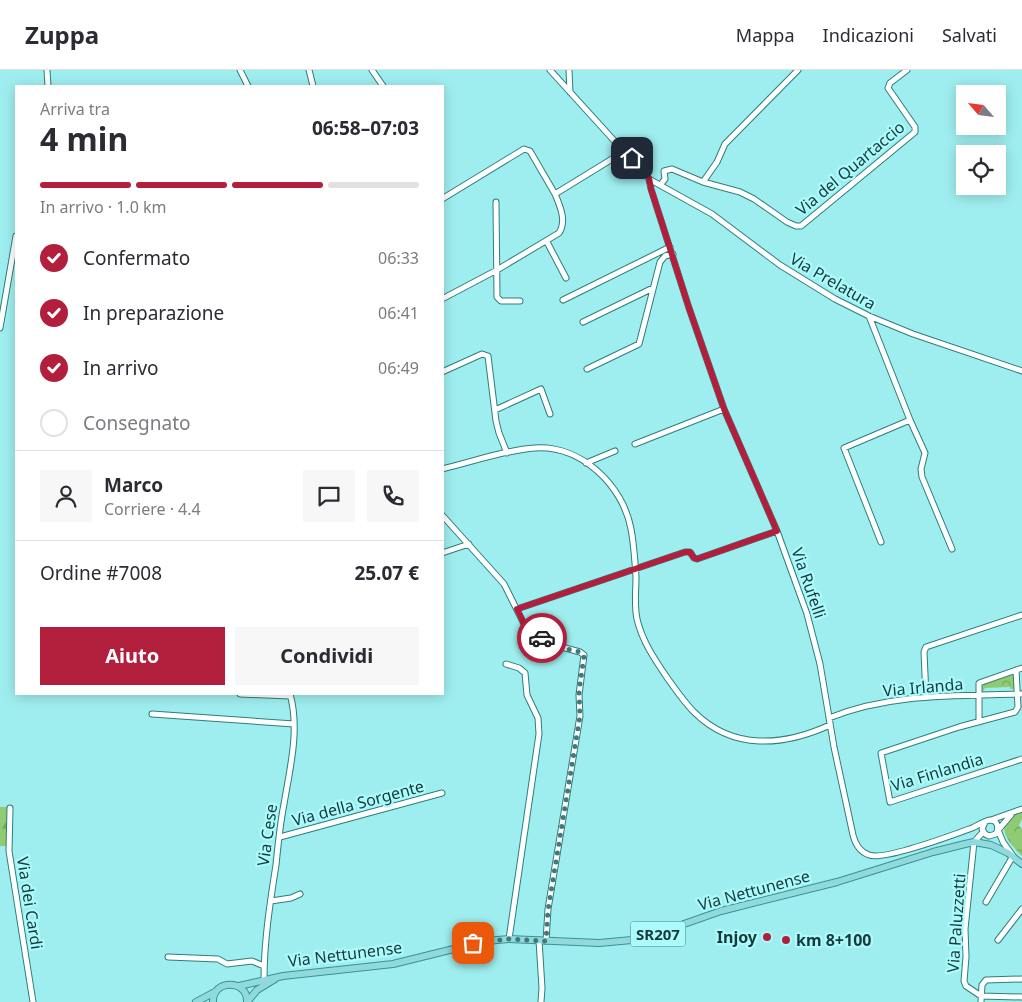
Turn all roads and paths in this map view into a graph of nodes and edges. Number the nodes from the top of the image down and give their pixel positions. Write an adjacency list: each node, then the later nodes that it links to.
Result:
1 (47, 70): 9 (street)
2 (240, 70): 10 (street)
3 (309, 70): 11 (street)
4 (372, 70): 12 (street)
5 (550, 70): 13 (street, Via Rufelli)
6 (569, 70): 13 (street)
7 (798, 70): 16 (street)
8 (907, 70): 16 (street, Via del Quartaccio)
9 (48, 85)
10 (248, 85)
11 (312, 85)
12 (382, 85)
13 (570, 92): 14 (street, Via Rufelli)
14 (625, 151): 15 (street, Via Rufelli); 18 (street)
15 (649, 178): 17 (street, Via Prelatura); 23 (street, Via Rufelli)
16 (703, 182): 17 (street, Via del Quartaccio)
17 (661, 184): 31 (street, Via Prelatura)
18 (555, 194): 19 (street); 22 (street)
19 (444, 198)
20 (496, 202): 25 (street)
21 (15, 242): 33 (street)
22 (547, 242): 25 (street); 26 (street)
23 (670, 247): 24 (street, Via Rufelli); 29 (street)
24 (673, 254): 27 (street); 37 (street, Via Rufelli)
25 (497, 270): 28 (street); 30 (street)
26 (566, 278)
27 (653, 288): 32 (street); 34 (street)
28 (444, 298)
29 (563, 300)
30 (520, 301)
31 (869, 316): 36 (street, Via Prelatura); 40 (street)
32 (583, 322)
33 (0, 328)
34 (587, 369)
35 (444, 371): 38 (street)
36 (1022, 371)
37 (724, 409): 41 (street); 47 (street, Via Rufelli)
38 (495, 410): 39 (street); 43 (street)
39 (550, 414)
40 (910, 420): 48 (street); 50 (street)
41 (635, 444)
42 (615, 451): 44 (street)
43 (507, 453): 44 (street); 45 (street)
44 (586, 463): 52 (street)
45 (444, 469)
46 (444, 516): 49 (street)
47 (777, 531): 52 (street); 62 (street, Via Rufelli)
48 (881, 542)
49 (468, 544): 51 (street); 53 (street)
50 (952, 549)
51 (444, 551)
52 (635, 568): 53 (street); 65 (street)
53 (517, 609): 86 (street)
54 (1022, 615): 60 (street)
55 (506, 664): 84 (street)
56 (1019, 669): 57 (street); 59 (street)
57 (1020, 694): 59 (street, Via Irlanda); 63 (street, Via Finlandia)
58 (290, 695): 64 (street, Via Cese)
59 (978, 695): 60 (street, Via Irlanda); 63 (street)
60 (926, 697): 62 (street, Via Irlanda)
61 (152, 714): 64 (street)
62 (829, 718): 65 (street, Via Rufelli)
63 (979, 722): 66 (street, Via Finlandia)
64 (294, 724): 75 (street, Via Cese)
65 (830, 725): 72 (street, Via Rufelli)
66 (1022, 758)
67 (442, 792): 75 (street, Via della Sorgente)
68 (10, 808): 96 (street, Via dei Cardi)
69 (1022, 809): 70 (street)
70 (1016, 811): 71 (street); 73 (street)
71 (988, 821): 72 (street); 73 (street); 74 (street)
72 (973, 828): 74 (street)
73 (998, 830): 74 (street); 77 (street); 78 (street)
74 (984, 833): 76 (street); 77 (street)
75 (280, 837): 81 (street, Via Cese)
76 (974, 842): 77 (main road, Via Nettunense / SR207); 86 (main road, Via Nettunense / SR207); 95 (street, Via Paluzzetti)
77 (990, 844): 78 (main road, Via Nettunense / SR207)
78 (1013, 856): 79 (main road, Via Nettunense / SR207); 82 (street)
79 (1022, 864)
80 (300, 894): 81 (street)
81 (271, 900): 88 (street, Via Cese)
82 (986, 902)
83 (1022, 909): 85 (street)
84 (509, 939): 86 (main road, Via Nettunense / SR207); 89 (main road, Via Nettunense / SR207)
85 (998, 940)
86 (542, 941): 100 (street)
87 (168, 956): 88 (street)
88 (264, 966): 91 (street, Via Cese)
89 (278, 977): 91 (main road, Via Nettunense / SR207); 99 (main road, Via Nettunense / SR207)
90 (1022, 979): 95 (street)
91 (264, 980): 92 (main road, Via Nettunense / SR207)
92 (239, 986): 93 (main road, Via Nettunense / SR207); 99 (main road, Via Nettunense / SR207)
93 (215, 992): 97 (main road, Via Nettunense / SR207); 98 (main road)
94 (1022, 997): 95 (street)
95 (981, 999)
96 (33, 1002)
97 (196, 1002)
98 (213, 1002)
99 (248, 1002)
100 (541, 1002)

